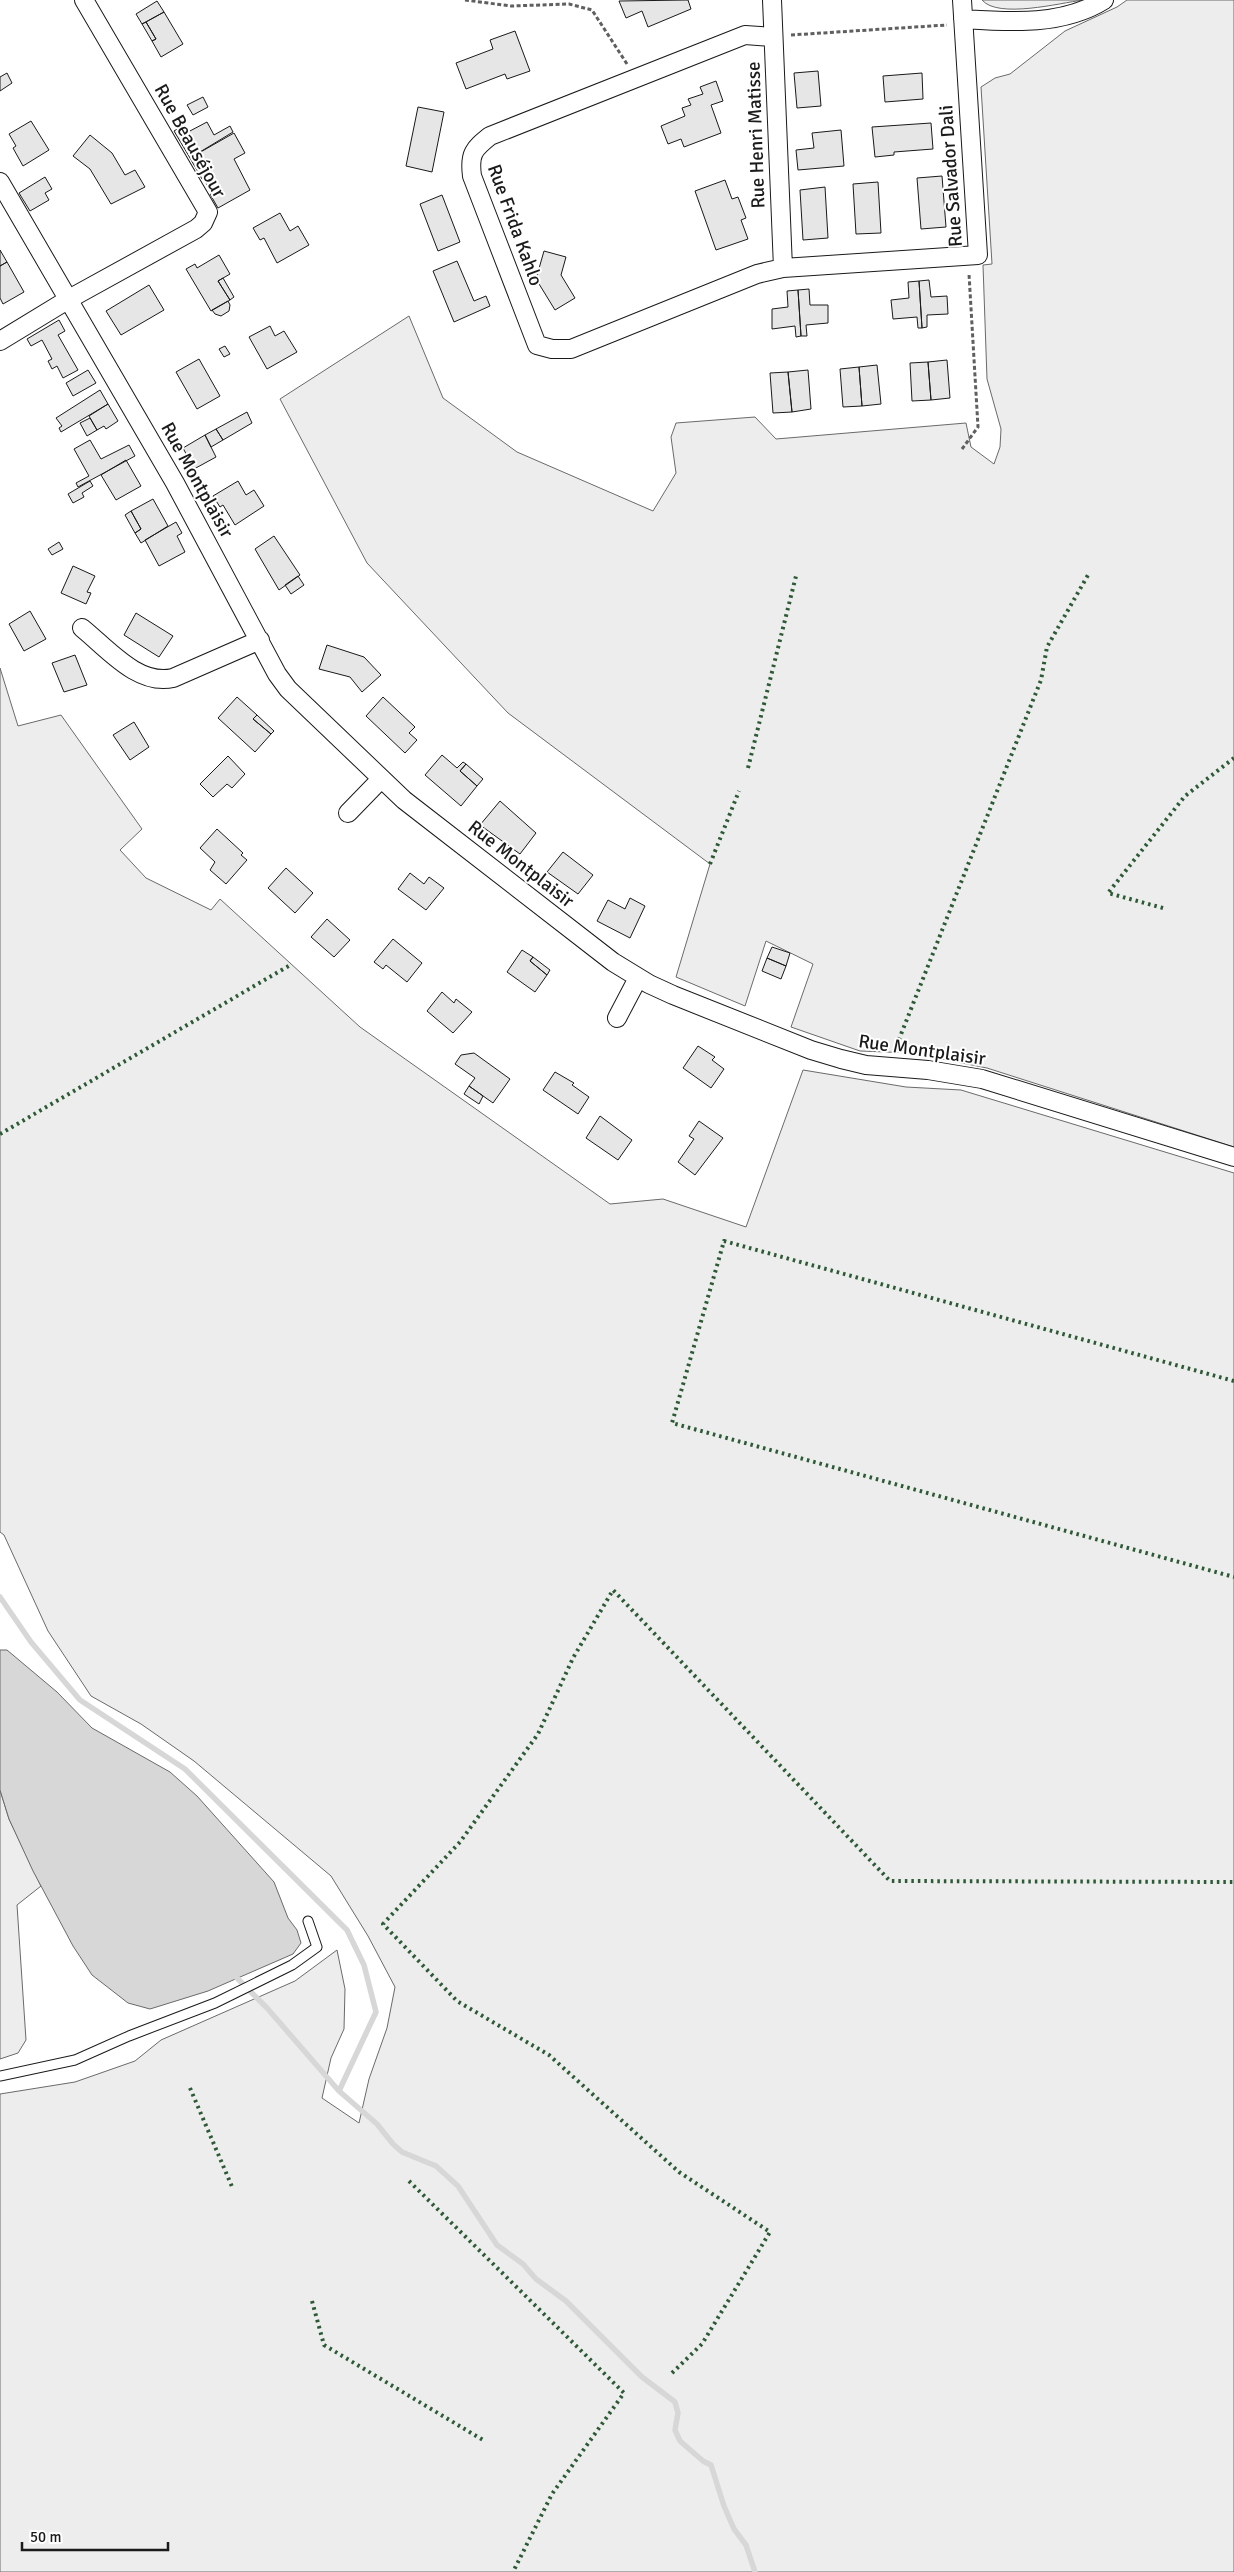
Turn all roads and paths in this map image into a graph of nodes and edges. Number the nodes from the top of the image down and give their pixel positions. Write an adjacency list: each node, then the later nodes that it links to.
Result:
1 (84, 0): 12 (street, Rue Beauséjour)
2 (465, 0): 8 (path)
3 (772, 0): 7 (street, Rue Henri Matisse)
4 (962, 0): 6 (street)
5 (1104, 0): 6 (street)
6 (963, 19): 7 (path); 10 (street, Rue Salvador Dali)
7 (773, 36): 8 (street, Rue Frida Kahlo); 11 (street, Rue Henri Matisse)
8 (635, 77): 11 (street, Rue Frida Kahlo)
9 (0, 182): 12 (street, Rue Montplaisir)
10 (968, 256): 11 (street, Rue Salvador Dali); 14 (path)
11 (782, 268)
12 (69, 299): 13 (street); 16 (street, Rue Montplaisir)
13 (0, 341)
14 (962, 449)
15 (82, 628): 16 (street)
16 (260, 640): 17 (street, Rue Montplaisir)
17 (381, 779): 18 (street); 19 (street, Rue Montplaisir)
18 (348, 812)
19 (638, 978): 20 (street); 21 (street, Rue Montplaisir)
20 (617, 1018)
21 (1234, 1157)
22 (308, 1921): 23 (lane)
23 (0, 2076)

